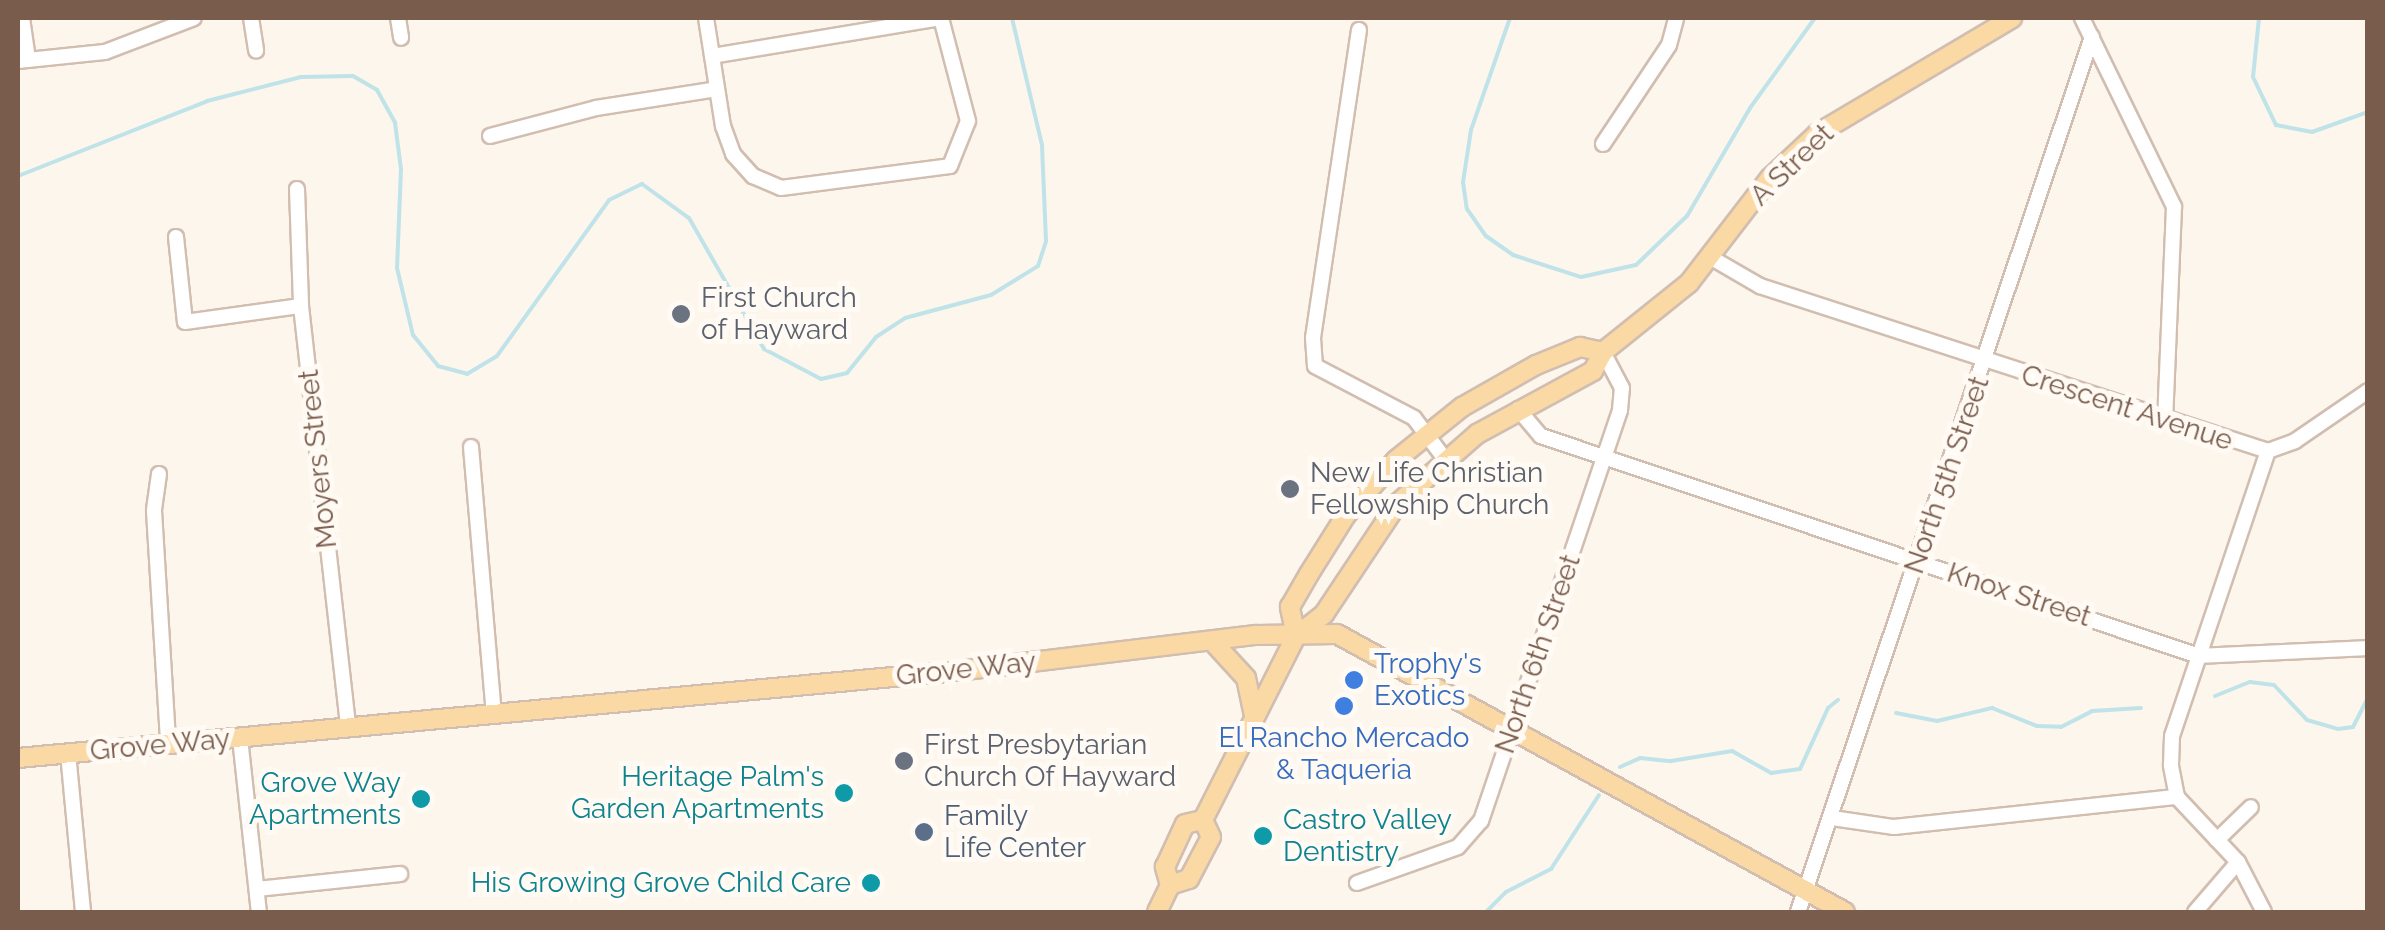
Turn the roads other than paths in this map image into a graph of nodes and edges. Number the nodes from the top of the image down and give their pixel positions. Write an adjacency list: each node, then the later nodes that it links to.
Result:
1 (22, 18): 14 (street)
2 (194, 18): 14 (street)
3 (252, 18): 12 (street)
4 (398, 18): 11 (street)
5 (706, 18): 13 (street)
6 (1676, 18): 17 (street)
7 (2012, 18): 20 (main road, A Street)
8 (2082, 18): 10 (street)
9 (1359, 30): 27 (street)
10 (2092, 37): 23 (street, North 5th Street); 26 (street)
11 (401, 38)
12 (256, 51)
13 (712, 56): 15 (street); 15 (street)
14 (23, 60)
15 (717, 89): 16 (street)
16 (490, 136)
17 (1603, 144)
18 (297, 189): 21 (street, Moyers Street)
19 (176, 237): 21 (street)
20 (1710, 257): 22 (main road, A Street); 23 (street, Crescent Avenue)
21 (301, 306): 40 (street, Moyers Street)
22 (1604, 352): 25 (main road, A Street); 27 (main road); 30 (street, North 6th Street)
23 (1985, 362): 26 (street, Crescent Avenue); 33 (street, North 5th Street)
24 (2368, 391): 29 (street, Crescent Avenue)
25 (1518, 409): 30 (street, Knox Street); 31 (main road, A Street)
26 (2165, 422): 29 (street, Crescent Avenue)
27 (1426, 433): 31 (street); 34 (main road)
28 (471, 447): 38 (street)
29 (2268, 451): 37 (street)
30 (1604, 457): 33 (street, Knox Street); 41 (street, North 6th Street)
31 (1446, 459): 34 (main road, A Street)
32 (160, 474): 43 (street)
33 (1918, 562): 37 (street, Knox Street); 48 (street, North 5th Street)
34 (1296, 636): 35 (main road, Grove Way); 39 (main road); 41 (main road, Grove Way)
35 (1212, 641): 38 (main road, Grove Way); 39 (main road)
36 (2368, 648): 37 (street, Knox Street)
37 (2198, 656): 46 (street)
38 (494, 714): 40 (main road, Grove Way)
39 (1255, 717): 49 (main road)
40 (348, 728): 42 (main road, Grove Way)
41 (1513, 729): 53 (street, North 6th Street); 56 (main road, Grove Way)
42 (240, 738): 43 (main road, Grove Way); 55 (street)
43 (168, 744): 44 (main road, Grove Way)
44 (68, 754): 45 (main road, Grove Way); 57 (street)
45 (18, 758)
46 (2177, 798): 48 (street); 50 (street)
47 (2251, 807): 50 (street)
48 (1832, 818): 56 (street, North 5th Street)
49 (1203, 820): 54 (main road); 54 (main road)
50 (2217, 840): 51 (street)
51 (2238, 862): 62 (street); 63 (street)
52 (400, 874): 55 (street)
53 (1357, 883)
54 (1170, 885): 59 (main road)
55 (257, 889): 58 (street)
56 (1807, 891): 60 (street, North 5th Street); 61 (main road, Grove Way)
57 (83, 912)
58 (260, 912)
59 (1157, 912)
60 (1798, 912)
61 (1845, 912)
62 (2195, 912)
63 (2264, 912)

